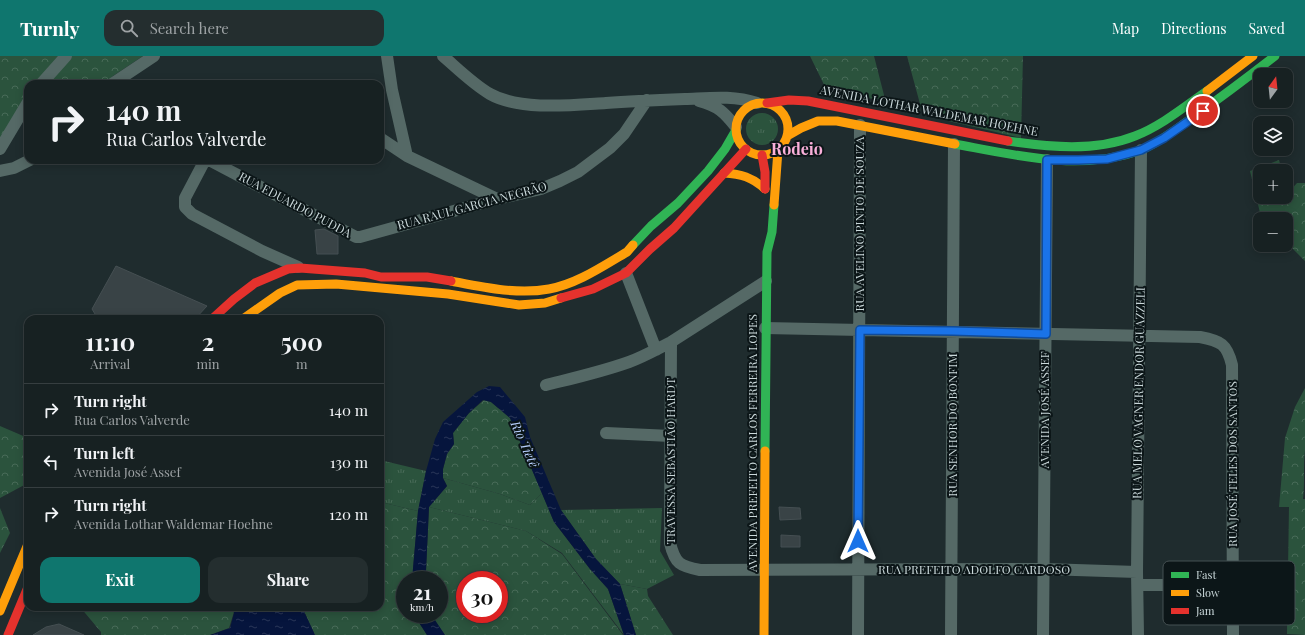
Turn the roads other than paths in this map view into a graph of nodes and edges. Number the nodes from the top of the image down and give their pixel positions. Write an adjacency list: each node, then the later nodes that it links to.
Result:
1 (66, 56): 7 (street)
2 (154, 56): 8 (street)
3 (387, 56): 23 (street)
4 (443, 56): 10 (street)
5 (1253, 56): 11 (main road, AVENIDA LOTHAR WALDEMAR HOEHNE)
6 (1275, 56): 21 (main road)
7 (45, 80)
8 (118, 80)
9 (686, 99): 10 (street); 11 (street); 14 (street)
10 (647, 100): 30 (street, RUA RAUL GARCIA NEGRÃO)
11 (762, 103): 14 (main road); 15 (main road)
12 (24, 109): 18 (street)
13 (860, 124): 15 (main road); 17 (main road); 40 (street, RUA AVELINO PINTO DE SOUZA)
14 (736, 129): 19 (main road); 34 (main road)
15 (787, 136): 20 (main road)
16 (384, 141): 23 (street)
17 (954, 144): 24 (main road); 41 (street, RUA SENHOR DO BONFIM)
18 (0, 149)
19 (746, 149): 22 (main road); 29 (main road)
20 (778, 150): 22 (main road); 33 (main road, AVENIDA PREFEITO CARLOS FERREIRA LOPES)
21 (1141, 150): 24 (main road); 43 (street, RUA MELO VAGNER ENDOR GUAZZELI)
22 (762, 155): 29 (main road)
23 (408, 156): 30 (street)
24 (1047, 160): 42 (street, AVENIDA JOSÉ ASSEF)
25 (24, 163): 28 (street)
26 (204, 164): 34 (street)
27 (217, 164): 32 (street, RUA EDUARDO PUDDA)
28 (0, 171)
29 (724, 173): 35 (main road)
30 (497, 199): 32 (street, RUA RAUL GARCIA NEGRÃO)
31 (763, 222): 33 (main road, AVENIDA PREFEITO CARLOS FERREIRA LOPES)
32 (360, 237)
33 (767, 252): 36 (main road, AVENIDA PREFEITO CARLOS FERREIRA LOPES)
34 (300, 268): 37 (main road)
35 (626, 273): 38 (main road); 45 (street)
36 (766, 280): 39 (main road, AVENIDA PREFEITO CARLOS FERREIRA LOPES); 44 (street)
37 (216, 315)
38 (249, 315)
39 (765, 328): 40 (street, RUA JOSÉ TELES DOS SANTOS); 53 (main road, AVENIDA PREFEITO CARLOS FERREIRA LOPES)
40 (860, 330): 41 (street, RUA JOSÉ TELES DOS SANTOS); 54 (street, RUA AVELINO PINTO DE SOUZA)
41 (953, 331): 42 (street, RUA JOSÉ TELES DOS SANTOS); 52 (street, RUA SENHOR DO BONFIM)
42 (1046, 334): 43 (street, RUA JOSÉ TELES DOS SANTOS); 51 (street, AVENIDA JOSÉ ASSEF)
43 (1140, 336): 50 (street, RUA JOSÉ TELES DOS SANTOS); 55 (street, RUA MELO VAGNER ENDOR GUAZZELI)
44 (670, 342): 45 (street); 48 (street, TRAVESSA SEBASTIÃO HARDT)
45 (656, 350): 46 (street)
46 (546, 385)
47 (606, 433): 48 (street)
48 (671, 436): 53 (street, TRAVESSA SEBASTIÃO HARDT)
49 (24, 554): 59 (main road)
50 (1233, 561)
51 (1045, 569): 52 (street, RUA PREFEITO ADOLFO CARDOSO); 55 (street, RUA PREFEITO ADOLFO CARDOSO); 64 (street, AVENIDA JOSÉ ASSEF)
52 (952, 570): 54 (street, RUA PREFEITO ADOLFO CARDOSO); 63 (street, RUA SENHOR DO BONFIM)
53 (764, 571): 54 (street, RUA PREFEITO ADOLFO CARDOSO); 61 (main road, AVENIDA PREFEITO CARLOS FERREIRA LOPES)
54 (858, 571): 62 (street, RUA AVELINO PINTO DE SOUZA)
55 (1137, 572): 56 (street, RUA MELO VAGNER ENDOR GUAZZELI)
56 (1138, 585): 57 (street); 65 (street, RUA MELO VAGNER ENDOR GUAZZELI)
57 (1163, 585)
58 (24, 597): 60 (main road)
59 (0, 612)
60 (8, 635)
61 (764, 635)
62 (858, 635)
63 (951, 635)
64 (1043, 635)
65 (1138, 635)

